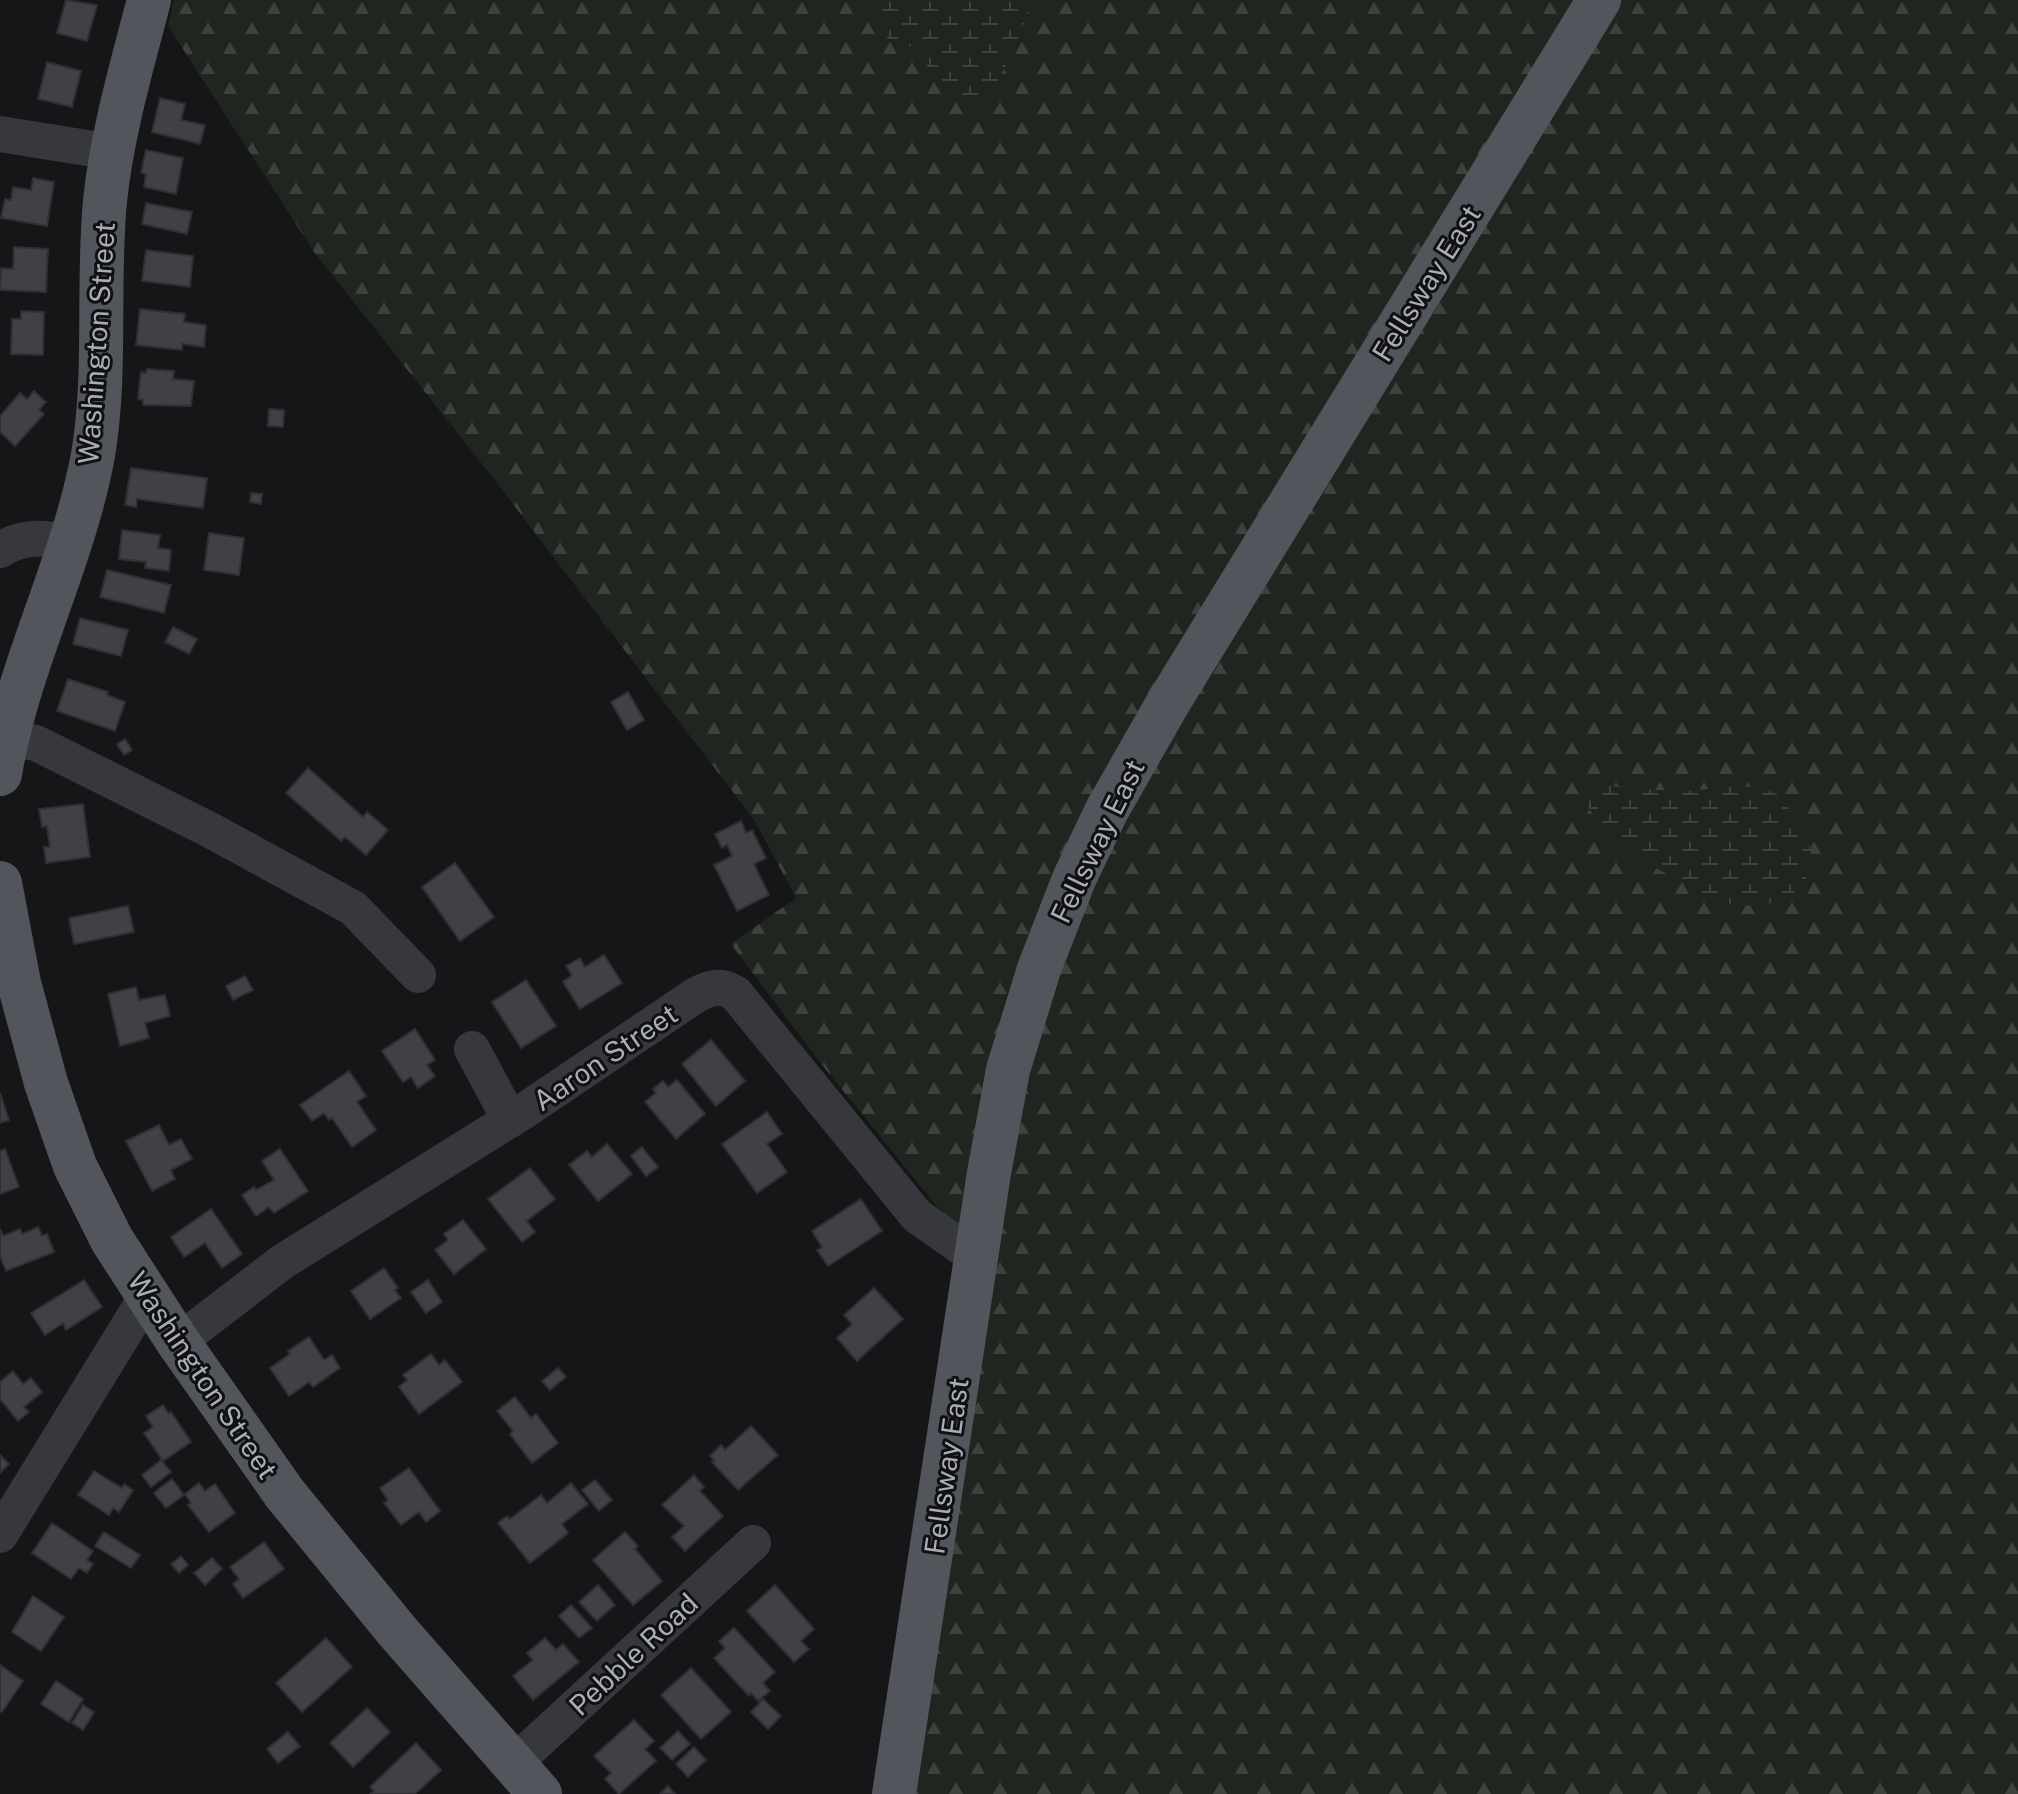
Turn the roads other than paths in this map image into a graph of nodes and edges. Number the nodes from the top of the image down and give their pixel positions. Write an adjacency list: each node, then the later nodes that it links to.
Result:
1 (149, 0): 4 (main road, Washington Street)
2 (1599, 0): 12 (main road, Fellsway East)
3 (0, 134): 4 (street)
4 (112, 152): 5 (main road, Washington Street)
5 (68, 543): 6 (street); 7 (main road, Washington Street)
6 (0, 550)
7 (2, 750): 9 (street)
8 (0, 883): 13 (main road, Washington Street)
9 (418, 975)
10 (472, 1049): 11 (street)
11 (510, 1120): 12 (street, Aaron Street); 14 (street, Aaron Street)
12 (977, 1258): 18 (main road, Fellsway East)
13 (147, 1296): 14 (main road, Washington Street); 15 (street)
14 (178, 1342): 17 (main road, Washington Street)
15 (0, 1535)
16 (753, 1543): 17 (street, Pebble Road)
17 (526, 1780)
18 (894, 1794)

